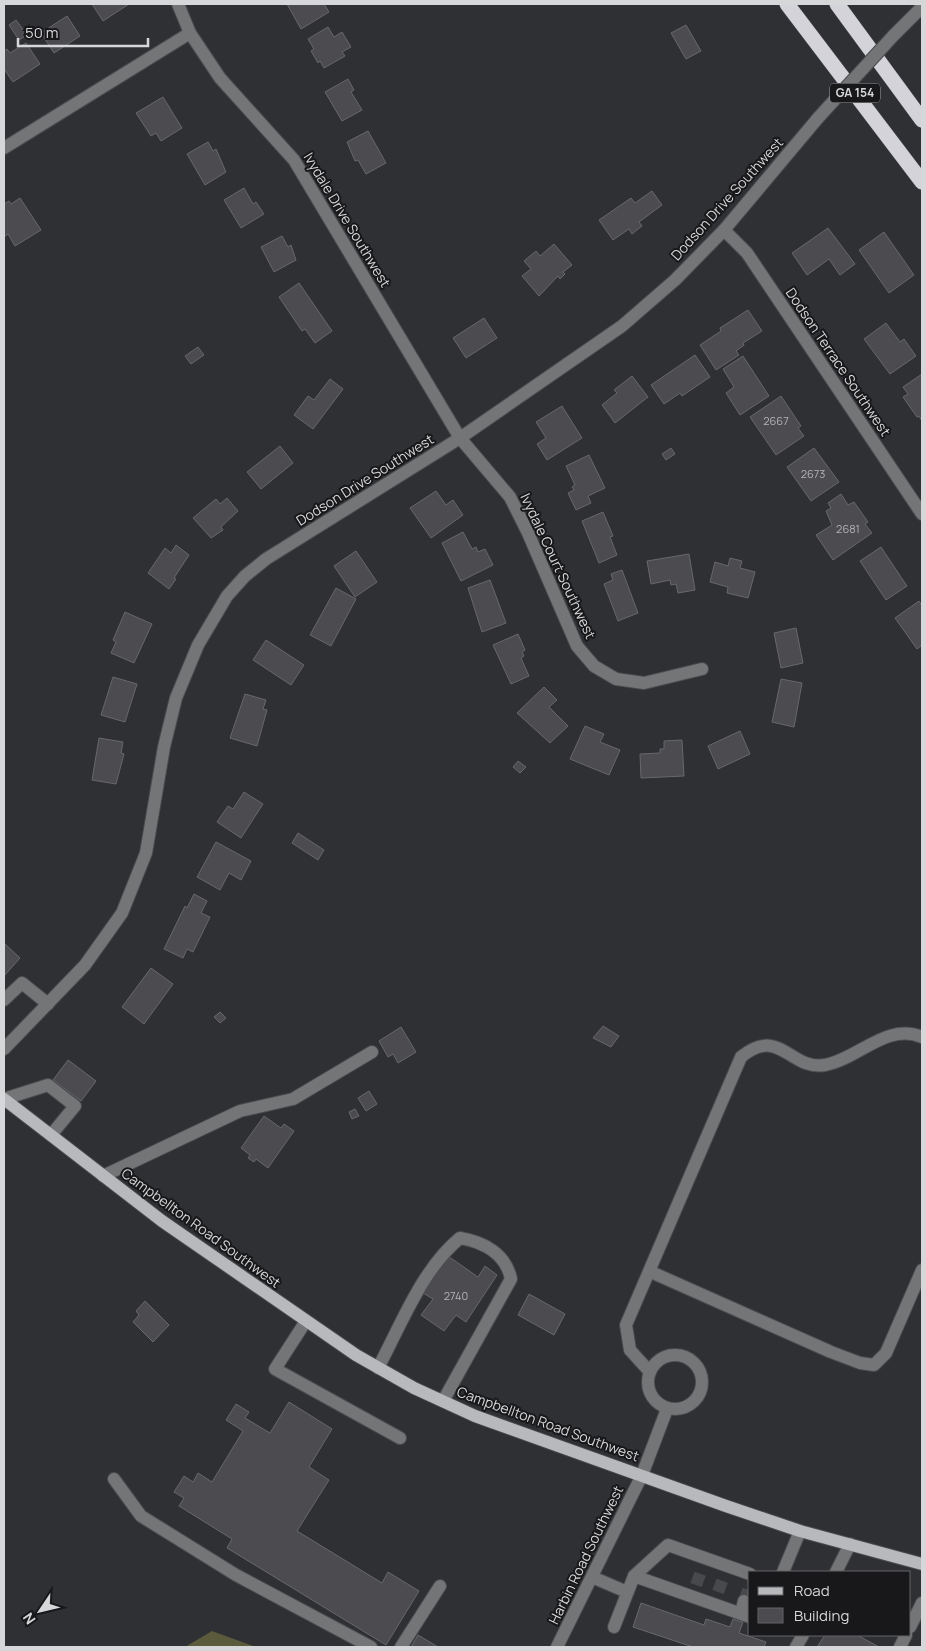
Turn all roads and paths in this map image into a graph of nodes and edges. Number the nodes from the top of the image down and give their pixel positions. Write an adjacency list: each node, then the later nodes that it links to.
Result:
1 (178, 4): 5 (street, Ivydale Drive Southwest)
2 (787, 4): 8 (highway, GA 154)
3 (837, 4): 6 (highway, GA 154)
4 (922, 8): 9 (street, Dodson Drive Southwest, bridge)
5 (190, 33): 7 (street); 10 (street, Ivydale Drive Southwest)
6 (922, 120)
7 (4, 148)
8 (922, 182)
9 (724, 230): 10 (street, Dodson Drive Southwest); 11 (street, Dodson Terrace Southwest)
10 (460, 438): 12 (street, Ivydale Court Southwest); 14 (street, Dodson Drive Southwest)
11 (922, 514)
12 (702, 669)
13 (4, 1000): 14 (street)
14 (48, 1004): 16 (street, Dodson Drive Southwest)
15 (922, 1037): 22 (street)
16 (4, 1049)
17 (372, 1052): 20 (street)
18 (4, 1099): 19 (main road, Campbellton Road Southwest); 19 (street)
19 (51, 1135): 20 (main road, Campbellton Road Southwest)
20 (103, 1176): 23 (main road, Campbellton Road Southwest)
21 (922, 1270): 22 (street)
22 (651, 1272): 25 (street)
23 (306, 1321): 24 (main road, Campbellton Road Southwest); 28 (street)
24 (378, 1368): 26 (main road, Campbellton Road Southwest); 26 (street)
25 (650, 1372): 27 (street); 27 (street)
26 (443, 1401): 29 (main road, Campbellton Road Southwest)
27 (668, 1408): 29 (street, Harbin Road Southwest)
28 (400, 1438)
29 (642, 1475): 31 (main road, Campbellton Road Southwest); 38 (street, Harbin Road Southwest)
30 (114, 1479): 46 (street)
31 (800, 1531): 32 (main road, Campbellton Road Southwest); 34 (street)
32 (850, 1544): 33 (main road, Campbellton Road Southwest); 35 (street)
33 (922, 1564)
34 (783, 1571)
35 (836, 1571)
36 (748, 1574): 37 (street)
37 (634, 1576): 40 (street); 42 (street)
38 (592, 1577): 40 (street); 48 (street, Harbin Road Southwest)
39 (440, 1586): 47 (street)
40 (627, 1592): 44 (street)
41 (922, 1603): 43 (street)
42 (745, 1610)
43 (911, 1625)
44 (614, 1627)
45 (802, 1636): 49 (street)
46 (371, 1647)
47 (401, 1647)
48 (557, 1647)
49 (796, 1647)

